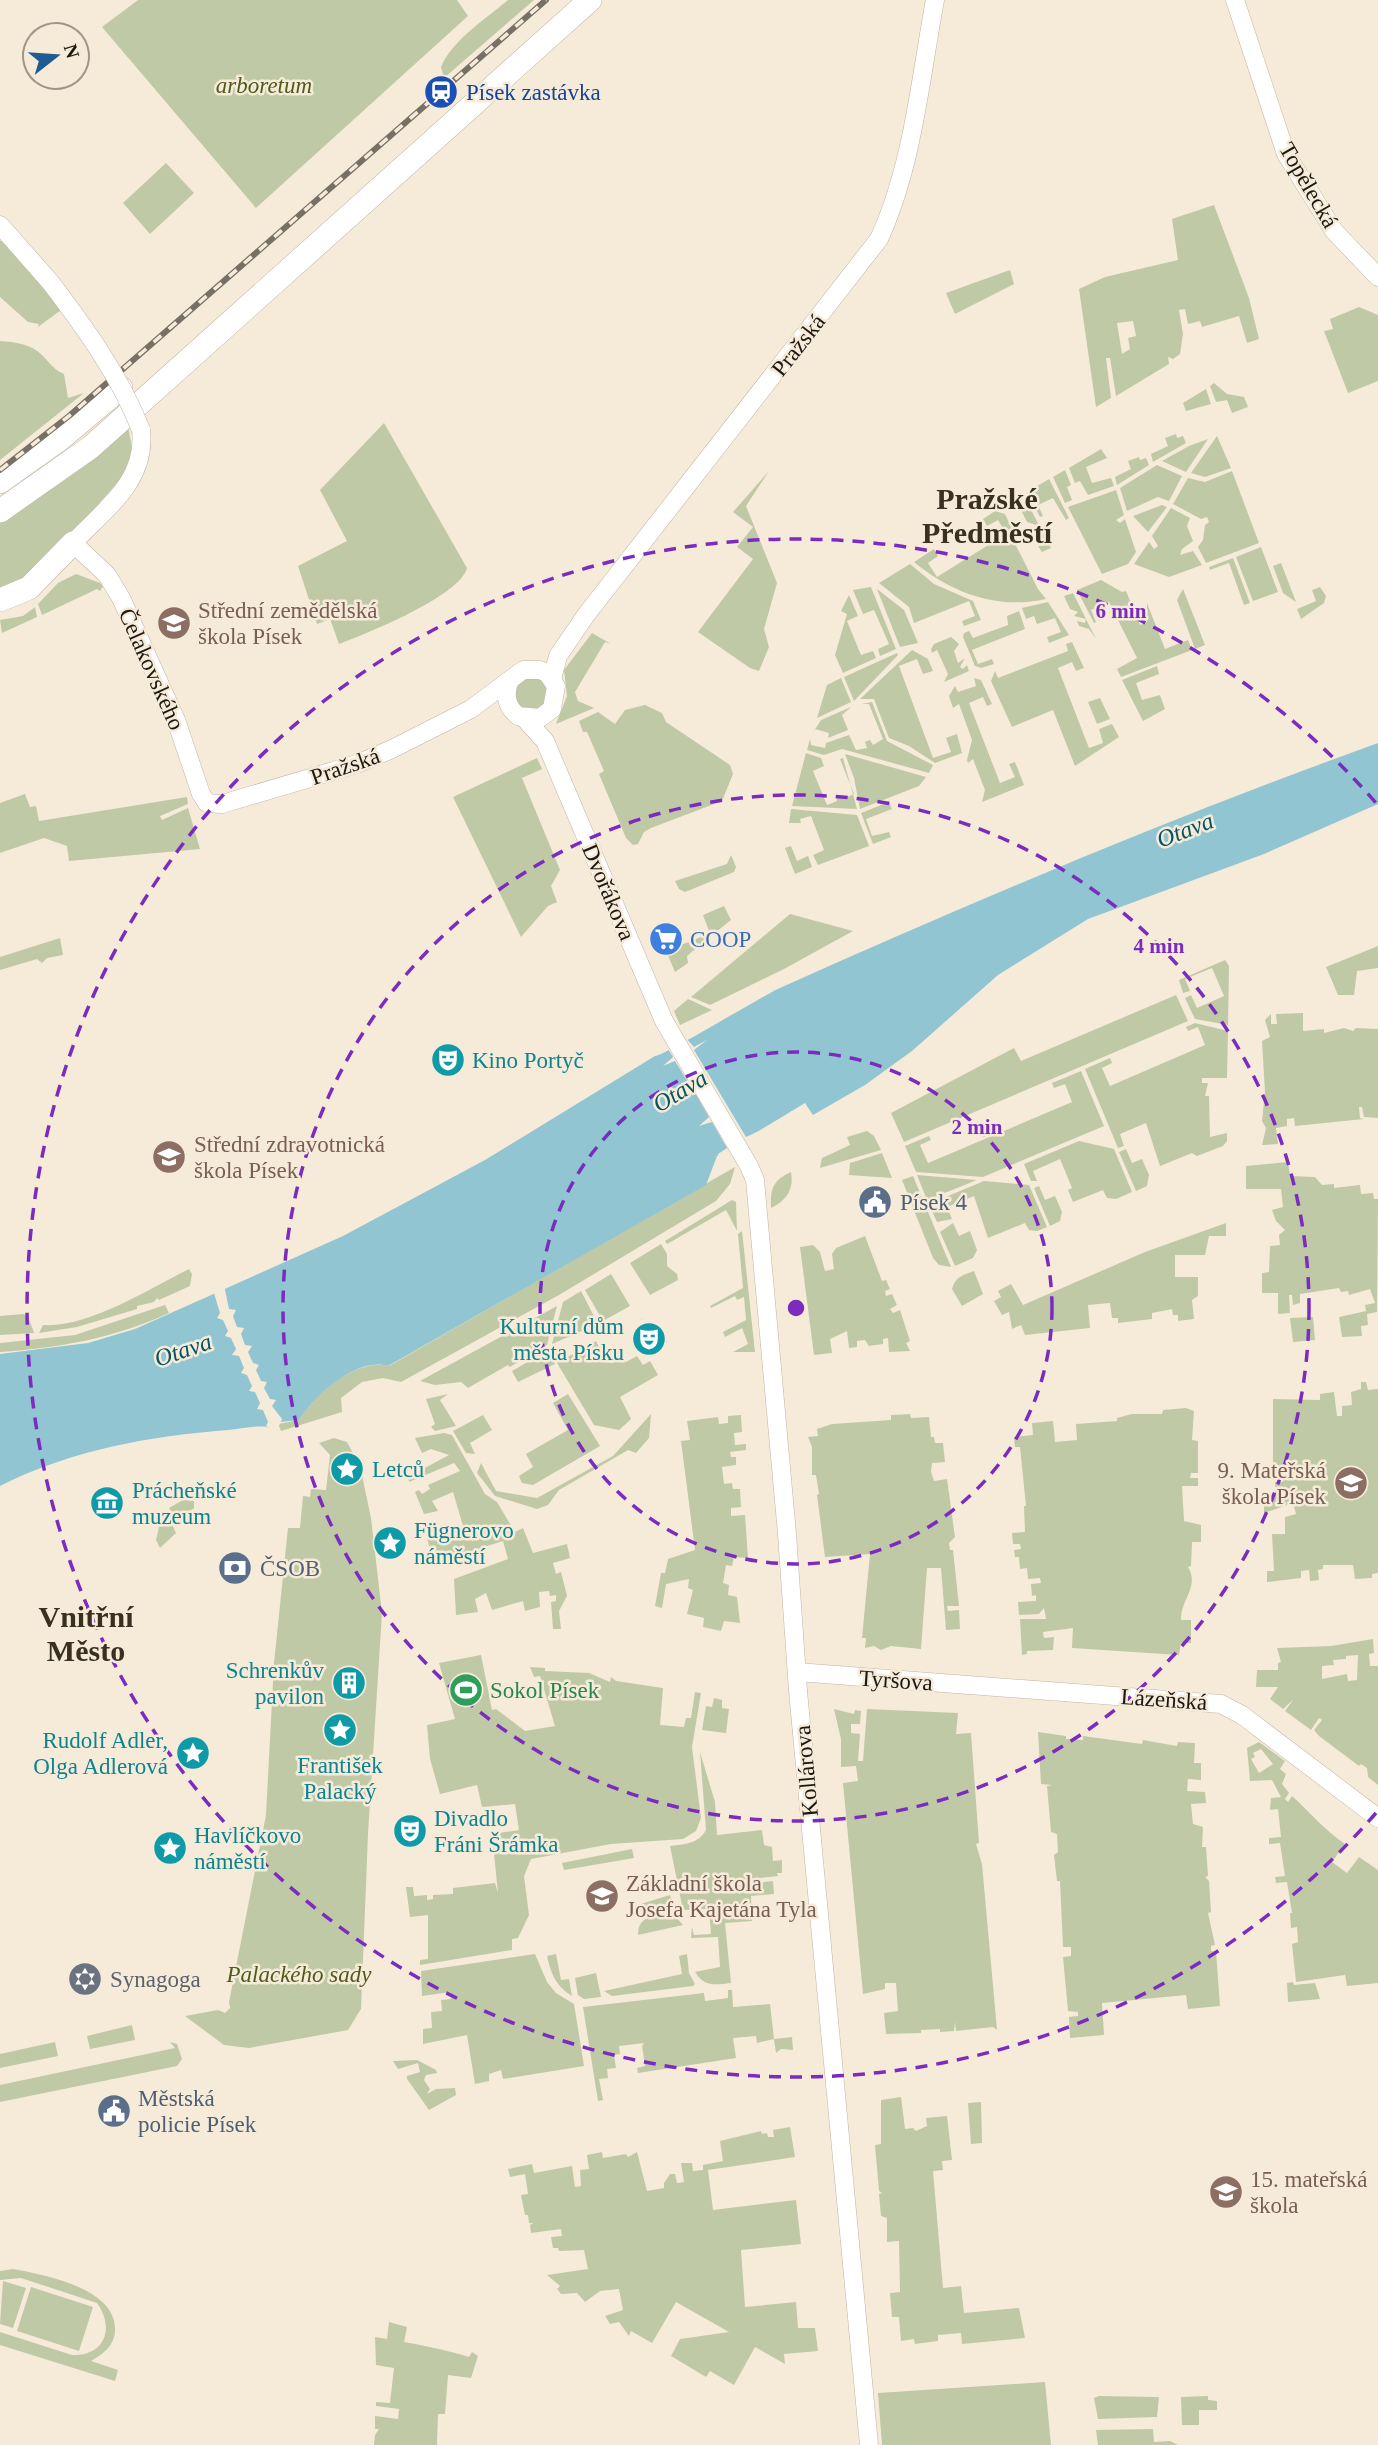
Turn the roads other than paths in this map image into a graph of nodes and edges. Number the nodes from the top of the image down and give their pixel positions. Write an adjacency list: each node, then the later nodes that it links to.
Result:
1 (572, 0): 9 (highway)
2 (590, 0): 10 (highway)
3 (935, 0): 13 (main road, Pražská)
4 (1235, 0): 6 (main road, Topělecká)
5 (0, 225): 7 (main road, bridge)
6 (1378, 277)
7 (121, 388): 8 (highway); 11 (main road, bridge)
8 (0, 482)
9 (0, 498)
10 (0, 510)
11 (73, 543): 12 (highway); 21 (main road, Čelakovského)
12 (0, 600)
13 (565, 645): 14 (main road, Pražská); 15 (main road, Pražská)
14 (531, 668): 15 (main road); 16 (main road)
15 (552, 679): 19 (main road)
16 (510, 680): 17 (main road, Pražská); 18 (main road)
17 (471, 709): 18 (main road, Pražská); 21 (main road, Pražská)
18 (518, 715): 19 (main road); 20 (main road, Dvořákova)
19 (547, 715): 20 (main road, Dvořákova)
20 (545, 741): 22 (main road, Dvořákova)
21 (212, 805)
22 (746, 1160): 23 (main road, Kollárova)
23 (797, 1672): 24 (main road, Tyršova); 26 (main road, Kollárova)
24 (996, 1686): 25 (main road, Lázeňská)
25 (1378, 1818)
26 (869, 2445)

